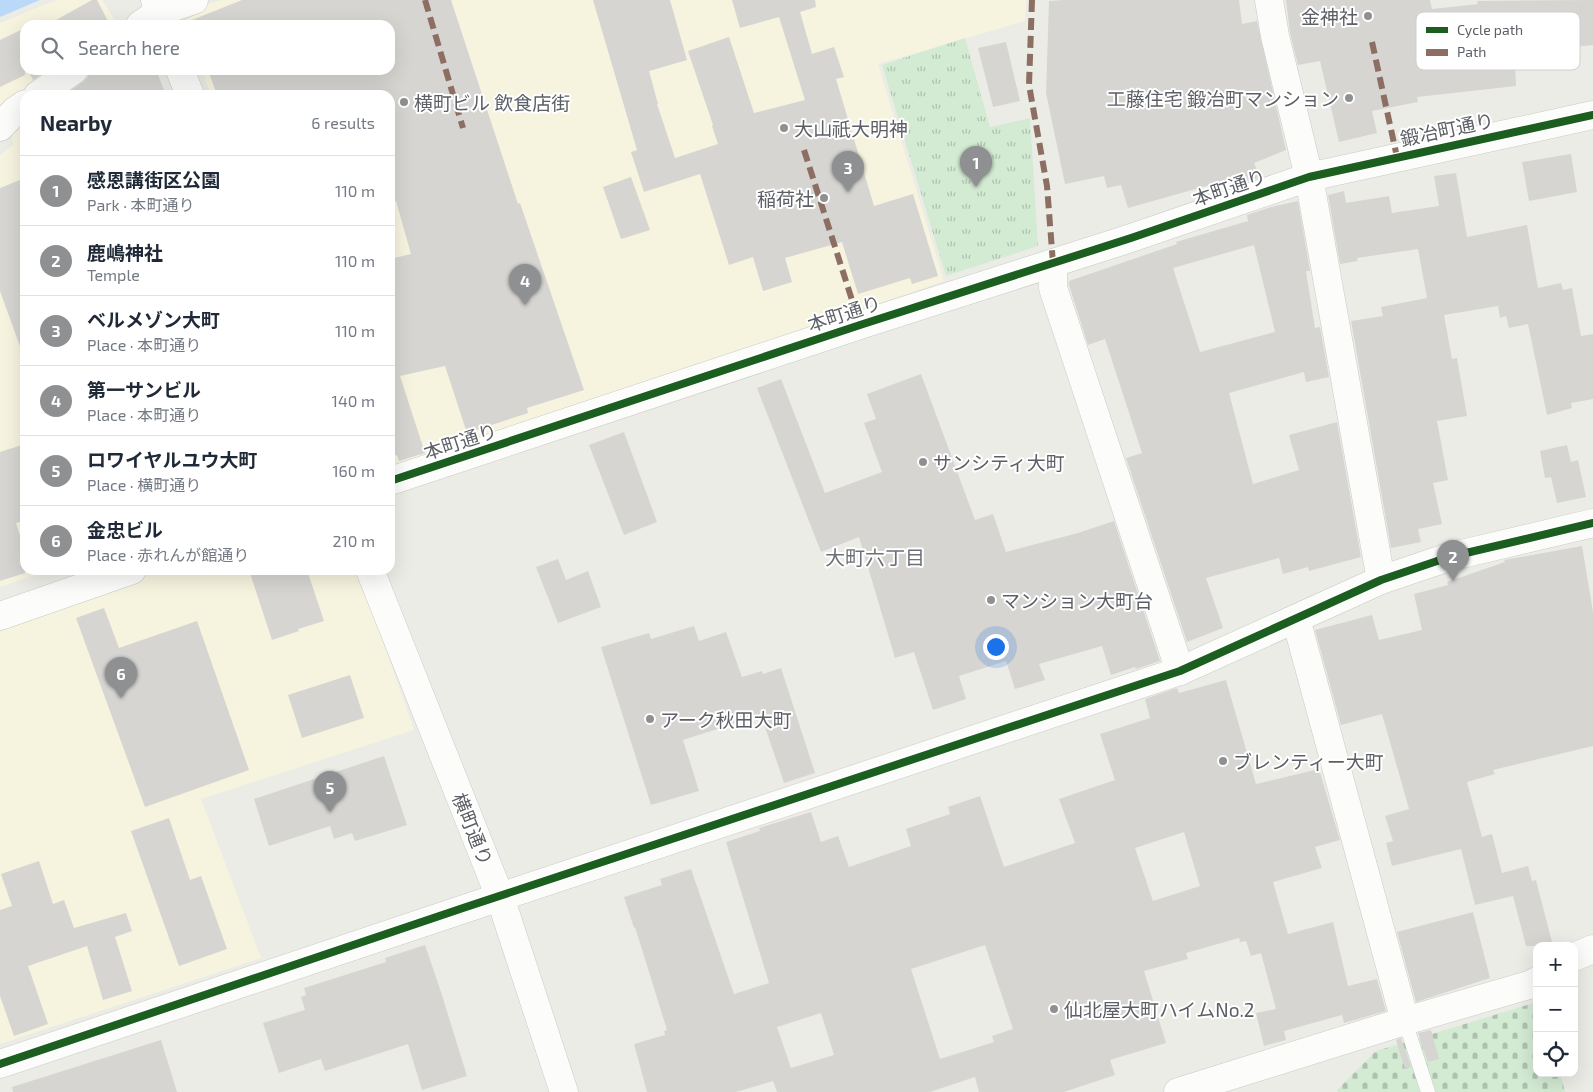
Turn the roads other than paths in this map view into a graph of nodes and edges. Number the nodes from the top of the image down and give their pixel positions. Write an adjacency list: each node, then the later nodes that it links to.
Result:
1 (194, 0): 3 (street)
2 (1269, 0): 11 (street)
3 (154, 16)
4 (67, 75): 6 (street)
5 (182, 75): 7 (street)
6 (45, 90)
7 (188, 90)
8 (20, 108): 10 (street)
9 (1593, 115): 11 (street, 鍛冶町通り)
10 (0, 127)
11 (1309, 177): 12 (street, 本町通り); 17 (street)
12 (1053, 264): 13 (street, 本町通り); 20 (street)
13 (395, 479)
14 (1593, 523): 17 (street)
15 (118, 575): 18 (street)
16 (372, 575): 21 (street, 横町通り)
17 (1381, 580): 19 (street)
18 (0, 616)
19 (1296, 619): 20 (street); 25 (street)
20 (1180, 671): 21 (street)
21 (500, 897): 26 (street); 27 (street, 横町通り)
22 (1593, 949): 23 (street)
23 (1578, 955)
24 (1533, 983): 25 (street)
25 (1405, 1021): 28 (street); 29 (lane)
26 (0, 1064)
27 (564, 1092)
28 (1178, 1092)
29 (1428, 1092)

